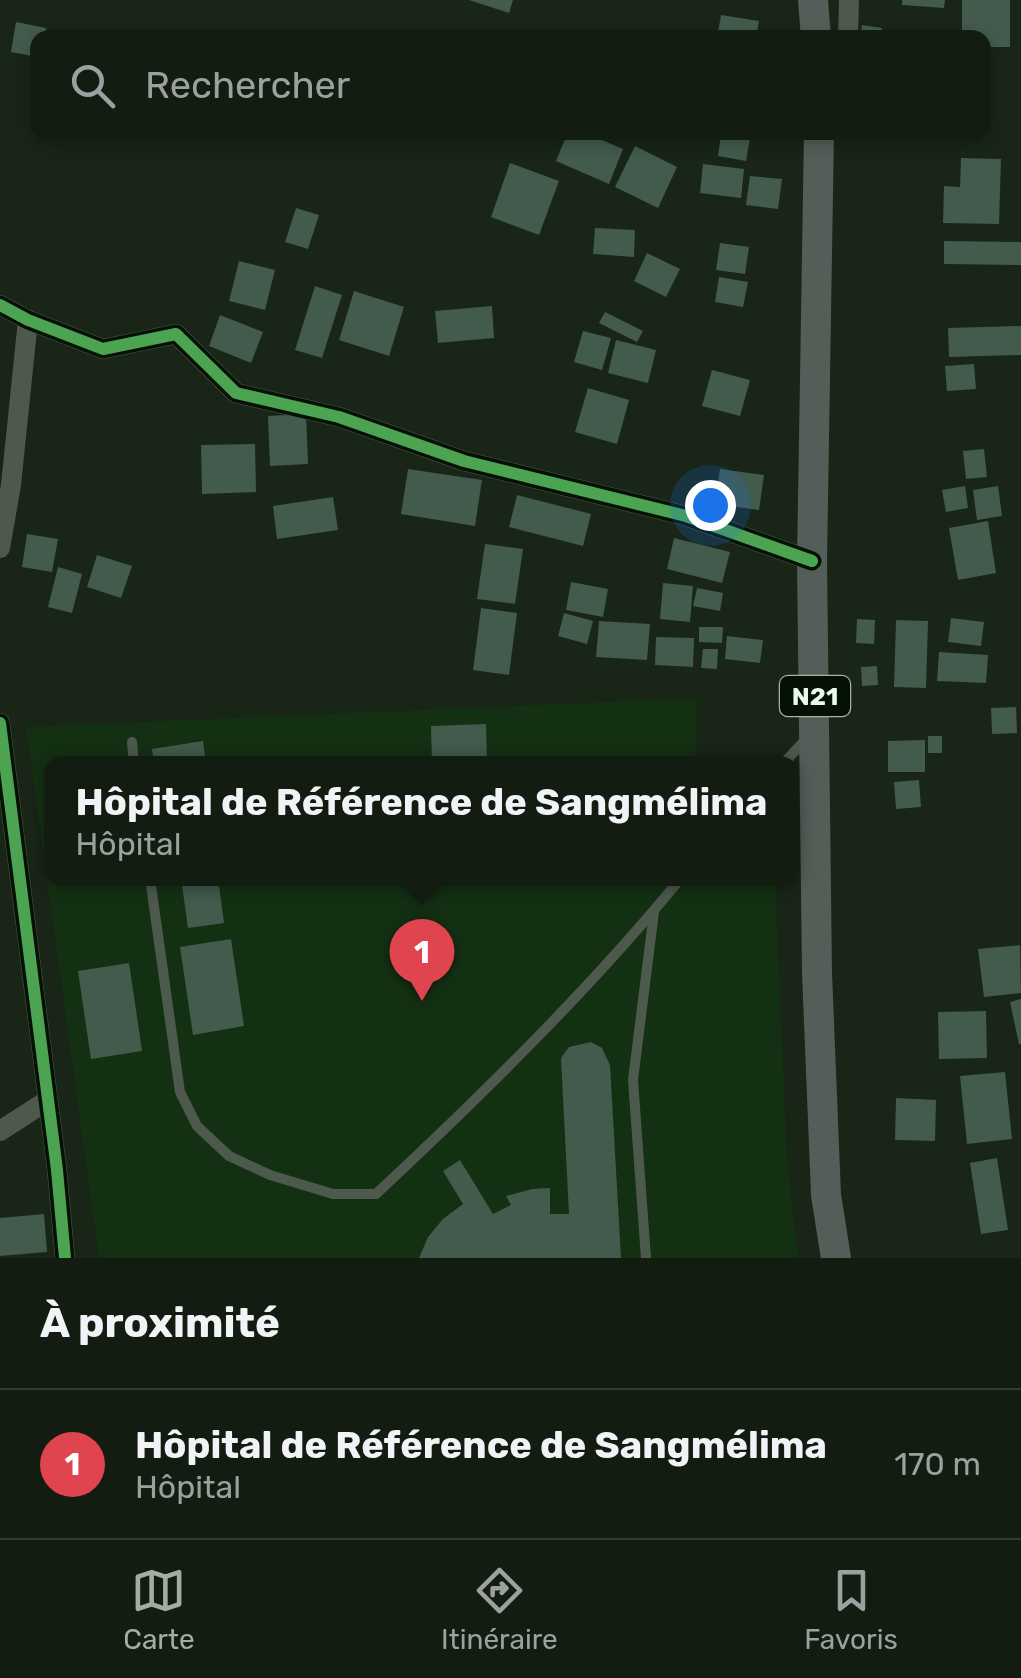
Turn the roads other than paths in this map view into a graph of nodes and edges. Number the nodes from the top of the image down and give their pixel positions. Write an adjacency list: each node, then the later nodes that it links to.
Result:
1 (814, 0): 3 (main road)
2 (849, 0): 4 (street)
3 (816, 30)
4 (848, 30)
5 (819, 140): 9 (main road, N21)
6 (0, 306): 7 (street)
7 (28, 320): 8 (street); 9 (street)
8 (0, 548)
9 (812, 561): 11 (main road, N21)
10 (0, 723): 18 (street)
11 (815, 730): 14 (lane); 22 (main road, N21)
12 (132, 742): 13 (lane)
13 (133, 756)
14 (791, 756)
15 (151, 886): 17 (lane)
16 (674, 886): 17 (lane)
17 (654, 911): 21 (lane)
18 (48, 1100): 19 (street); 20 (street)
19 (0, 1131)
20 (65, 1258)
21 (646, 1258)
22 (836, 1258)

